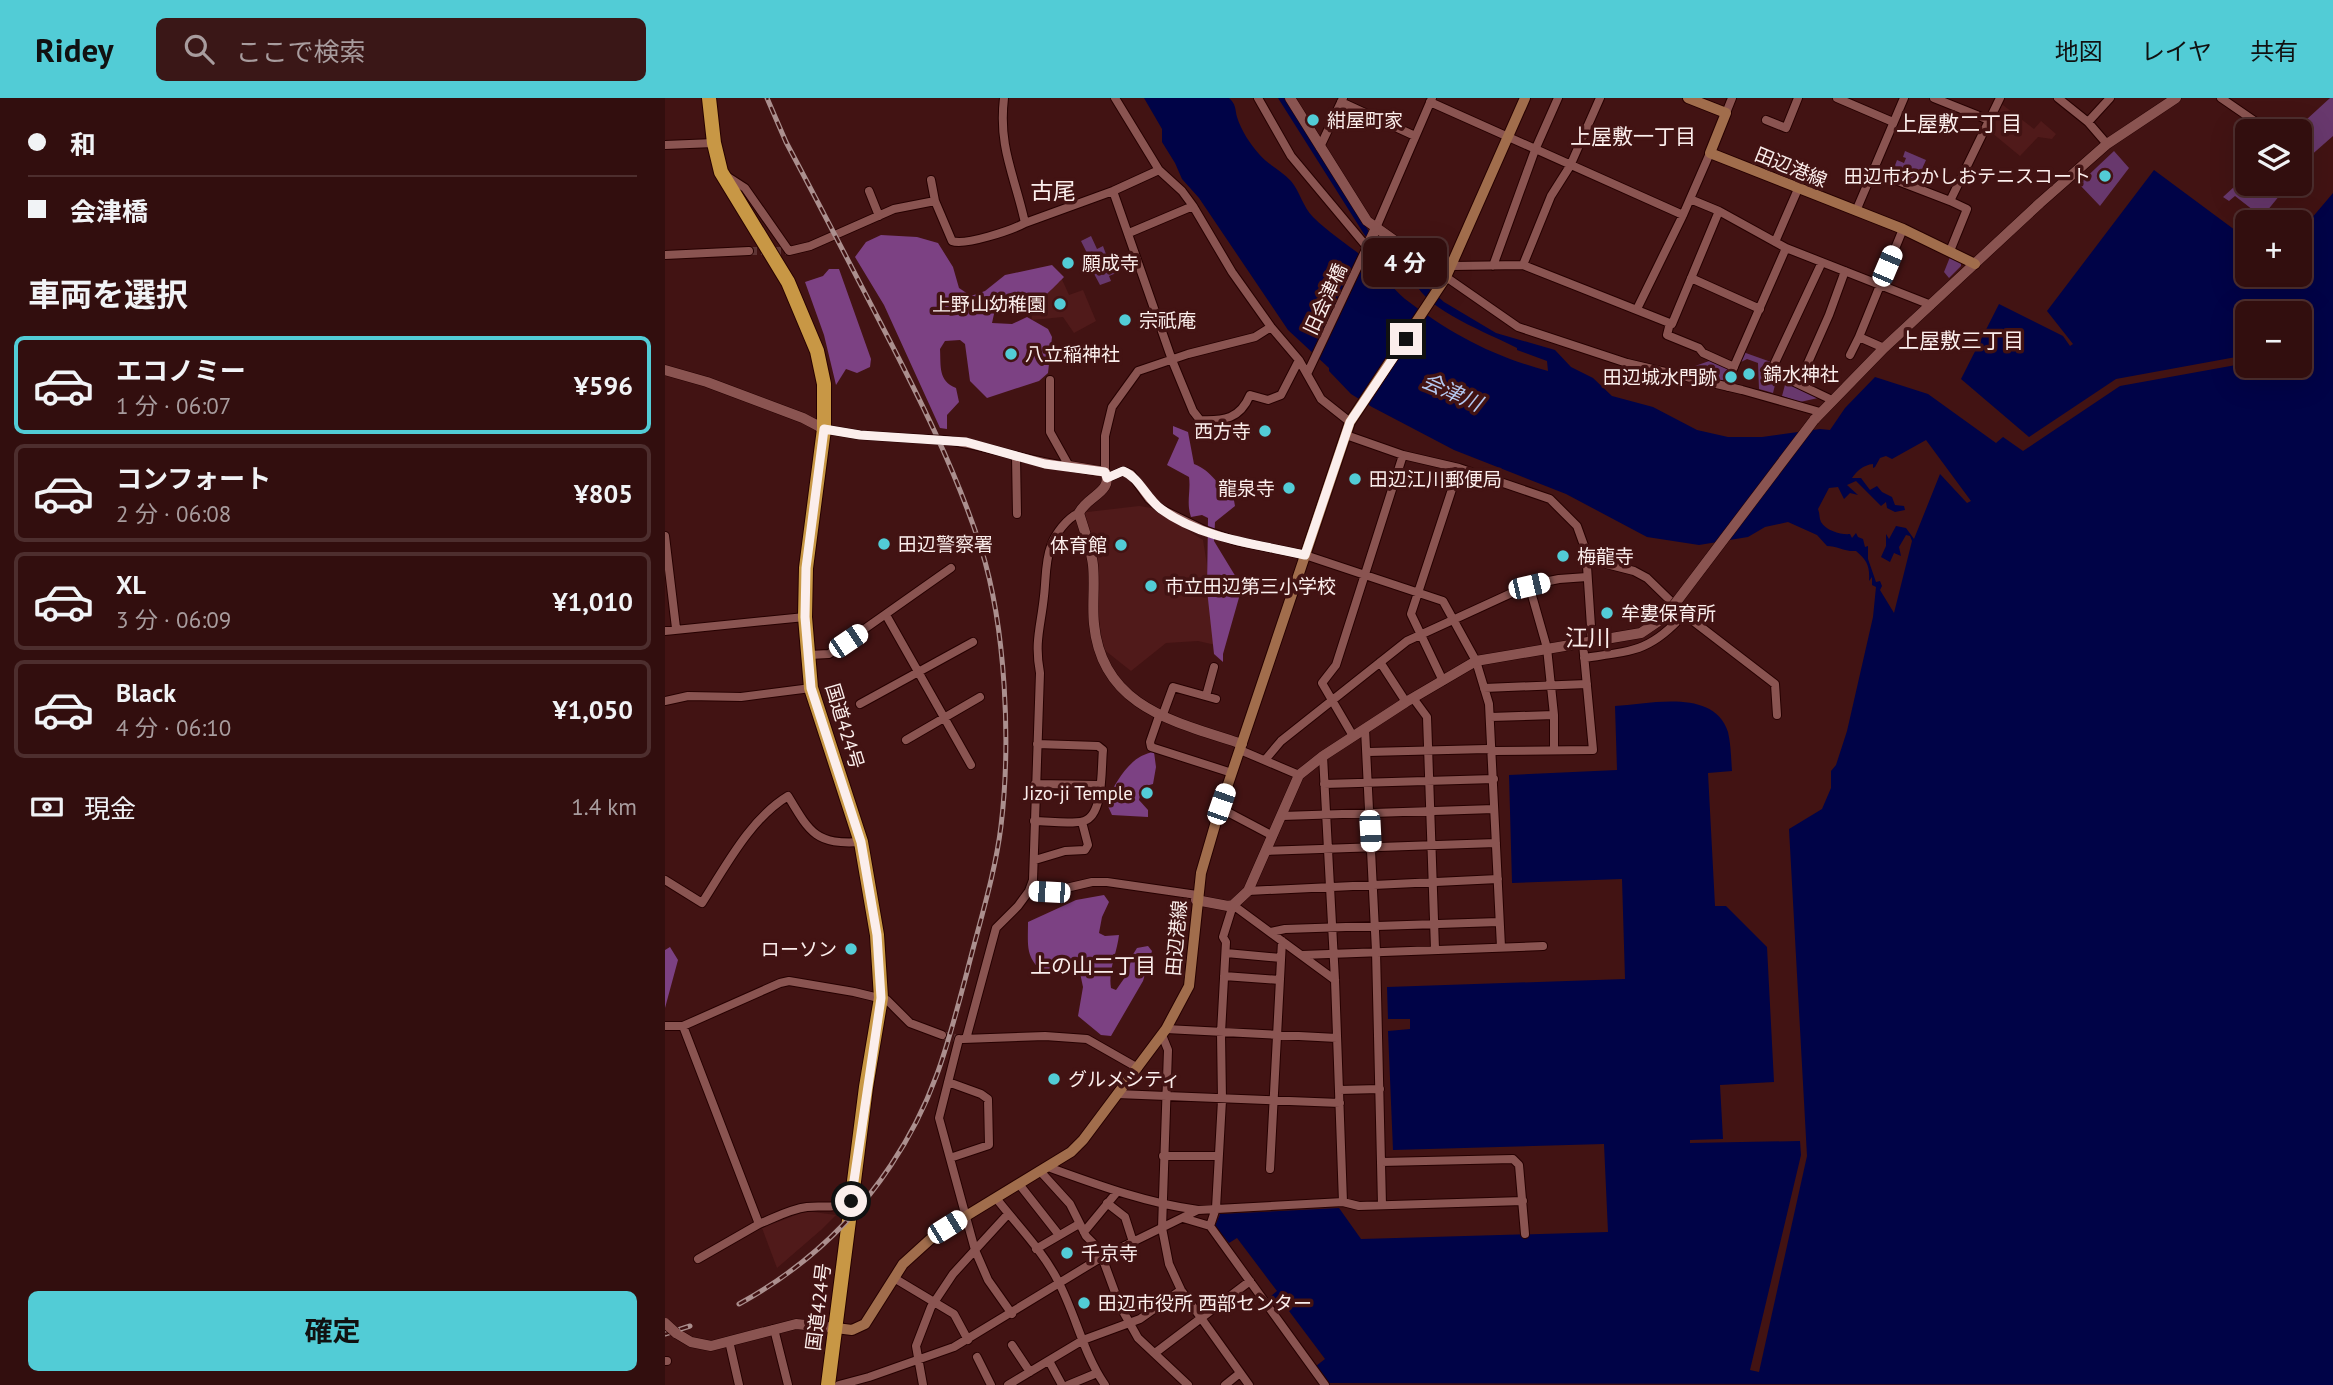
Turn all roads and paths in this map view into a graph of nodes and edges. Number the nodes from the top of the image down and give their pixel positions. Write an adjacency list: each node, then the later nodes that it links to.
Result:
1 (709, 98): 31 (highway, 国道424号)
2 (1004, 98): 53 (street)
3 (1115, 98): 38 (street)
4 (1258, 98): 58 (street)
5 (1290, 98): 34 (street)
6 (1525, 98): 30 (main road)
7 (1558, 98): 35 (street)
8 (1600, 98): 37 (street)
9 (1688, 98): 23 (main road)
10 (1732, 98): 23 (street)
11 (1798, 98): 25 (street)
12 (1837, 98): 27 (street)
13 (1904, 98): 27 (street)
14 (1934, 98): 22 (street)
15 (2000, 98): 26 (street)
16 (2058, 98): 28 (street)
17 (2110, 98): 28 (street)
18 (2176, 98): 32 (street)
19 (2221, 98): 24 (street)
20 (1342, 100): 29 (street); 34 (street)
21 (1431, 100): 29 (street); 30 (street)
22 (1956, 102): 26 (street)
23 (1726, 113): 36 (main road)
24 (2252, 119)
25 (1766, 120)
26 (1989, 120): 47 (street)
27 (1893, 122): 39 (street)
28 (2088, 122): 32 (street)
29 (1415, 136): 54 (street)
30 (1507, 137): 35 (street); 66 (main road)
31 (714, 143): 33 (street); 40 (highway, 国道424号)
32 (2107, 144): 64 (street)
33 (665, 145)
34 (1320, 147): 54 (street)
35 (1535, 150): 37 (street); 67 (street)
36 (1710, 153): 42 (main road, 田辺港線); 45 (street)
37 (1570, 166): 51 (street); 65 (street)
38 (1159, 170): 44 (street); 48 (street)
39 (1872, 171): 47 (street); 50 (street)
40 (721, 172): 52 (street); 91 (highway, 国道424号)
41 (932, 180): 46 (street)
42 (1798, 189): 50 (main road, 田辺港線); 57 (street)
43 (869, 191): 52 (street)
44 (1113, 191): 53 (street); 56 (street)
45 (1690, 200): 49 (street); 51 (street)
46 (935, 201): 52 (street); 53 (street)
47 (1951, 201): 61 (street)
48 (1193, 206): 56 (street); 76 (street)
49 (1719, 211): 57 (street); 69 (street)
50 (1856, 211): 55 (main road, 田辺港線)
51 (1683, 215): 73 (street)
52 (879, 216)
53 (1025, 223)
54 (1376, 228): 58 (street); 70 (street)
55 (1903, 229): 61 (main road, 田辺港線); 71 (street)
56 (1129, 233): 80 (street)
57 (1775, 242): 59 (street)
58 (1367, 247): 84 (street, 旧会津橋)
59 (1786, 248): 63 (street); 74 (street)
60 (750, 251): 62 (street)
61 (1950, 251): 64 (main road, 田辺港線)
62 (665, 255)
63 (1822, 262): 68 (street); 86 (street)
64 (1975, 264): 72 (street)
65 (1523, 265): 67 (street); 73 (street)
66 (1451, 266): 67 (street); 70 (main road)
67 (1493, 266)
68 (1845, 271): 71 (street); 86 (street)
69 (1691, 278): 74 (street); 75 (street)
70 (1443, 281): 87 (street); 90 (main road, 田辺港線)
71 (1880, 285): 72 (street); 77 (street)
72 (1931, 305): 78 (street)
73 (1637, 309): 75 (street)
74 (1760, 309): 82 (street)
75 (1670, 323): 82 (street)
76 (1271, 327): 80 (street); 81 (street)
77 (1859, 337): 78 (street); 79 (street)
78 (1884, 348): 88 (street)
79 (1850, 355)
80 (1172, 360): 81 (street); 97 (street)
81 (1299, 360): 84 (street)
82 (1734, 367): 87 (street)
83 (665, 370): 91 (street)
84 (1307, 374): 90 (street)
85 (1050, 380): 95 (street)
86 (1799, 383): 88 (street)
87 (1728, 387): 89 (street)
88 (1832, 400): 89 (street)
89 (1817, 416): 116 (street, bridge)
90 (1350, 422): 92 (main road, 田辺港線)
91 (824, 429): 94 (street, bridge); 110 (highway, 国道424号)
92 (1346, 435): 93 (street); 101 (main road, 田辺港線)
93 (1403, 454): 96 (street); 104 (street)
94 (1016, 456): 95 (street); 99 (street)
95 (1069, 466): 97 (street)
96 (1459, 468): 102 (street); 107 (street)
97 (1106, 475): 98 (street); 101 (street)
98 (1079, 513): 138 (street); 144 (street)
99 (1017, 514)
100 (665, 536): 112 (street)
101 (1305, 555): 104 (street); 145 (main road, 田辺港線)
102 (1587, 559): 105 (street); 108 (street)
103 (951, 568): 109 (street)
104 (1366, 574): 107 (street); 132 (street)
105 (1587, 577): 106 (street); 116 (street)
106 (1529, 586): 111 (street); 117 (street)
107 (1418, 592): 111 (street); 114 (street)
108 (1684, 614): 119 (street); 137 (street)
109 (886, 615): 118 (street); 123 (street)
110 (805, 617): 112 (street); 118 (highway, 国道424号)
111 (1453, 619): 114 (street); 120 (street)
112 (676, 628): 113 (street)
113 (665, 631)
114 (1421, 635): 121 (street); 124 (street)
115 (973, 642): 123 (street)
116 (1587, 643): 117 (street); 119 (street)
117 (1548, 648): 120 (street); 126 (street)
118 (809, 655): 127 (highway, 国道424号)
119 (1584, 658): 125 (street)
120 (1476, 661): 124 (street); 128 (street)
121 (1380, 662): 132 (street); 133 (street)
122 (1214, 667): 129 (street)
123 (918, 672): 135 (street); 140 (street)
124 (1443, 681): 133 (street)
125 (1587, 684): 126 (street); 147 (street)
126 (1551, 685): 128 (street); 136 (street)
127 (811, 688): 134 (street); 170 (highway, 国道424号)
128 (1484, 688): 139 (street)
129 (1206, 696): 131 (street); 138 (street)
130 (981, 697): 140 (street)
131 (1216, 699)
132 (1332, 700): 142 (street); 151 (street)
133 (1410, 700): 141 (street); 146 (street)
134 (665, 701)
135 (860, 704)
136 (1554, 715): 139 (street); 147 (street)
137 (1777, 715)
138 (1160, 717): 145 (street); 153 (street)
139 (1490, 717): 148 (street)
140 (944, 718): 143 (street); 152 (street)
141 (1365, 729): 142 (street); 149 (street)
142 (1353, 736): 150 (street)
143 (906, 740)
144 (1037, 744): 158 (street); 160 (street)
145 (1241, 747): 151 (street); 153 (main road, 田辺港線)
146 (1429, 750): 148 (street); 149 (street); 156 (street)
147 (1554, 750): 148 (street)
148 (1493, 751): 155 (street)
149 (1368, 752): 157 (street)
150 (1323, 756): 154 (street); 159 (street)
151 (1265, 760): 154 (street)
152 (971, 765)
153 (1232, 773): 161 (main road, 田辺港線)
154 (1299, 775): 165 (street)
155 (1494, 779): 156 (street); 162 (street)
156 (1429, 781): 157 (street); 163 (street)
157 (1368, 782): 159 (street); 164 (street)
158 (1035, 784): 160 (street); 167 (street)
159 (1324, 784): 166 (street)
160 (1100, 785): 168 (street)
161 (1220, 808): 169 (street); 184 (main road, 田辺港線)
162 (1494, 809): 163 (street); 171 (street)
163 (1430, 811): 164 (street); 172 (street)
164 (1369, 813): 166 (street); 173 (street)
165 (1282, 816): 166 (street); 169 (street)
166 (1325, 816): 174 (street)
167 (1034, 821): 168 (street); 176 (street)
168 (1083, 822): 176 (street)
169 (1273, 836): 175 (street)
170 (861, 842): 178 (street); 203 (highway, 国道424号)
171 (1496, 843): 172 (street); 177 (street)
172 (1431, 846): 173 (street); 179 (street)
173 (1371, 849): 174 (street); 180 (street)
174 (1327, 850): 175 (street); 181 (street)
175 (1266, 852): 183 (street)
176 (1035, 860): 182 (street)
177 (1498, 879): 179 (street); 186 (street)
178 (665, 880)
179 (1432, 881): 180 (street); 187 (street)
180 (1373, 885): 181 (street); 188 (street)
181 (1329, 887): 183 (street); 189 (street)
182 (1029, 891): 184 (street); 211 (street)
183 (1248, 891): 185 (street)
184 (1197, 897): 185 (street); 206 (main road, 田辺港線)
185 (1233, 905): 190 (street); 196 (street)
186 (1500, 922): 187 (street); 193 (street)
187 (1434, 924): 188 (street); 194 (street)
188 (1374, 926): 189 (street); 195 (street)
189 (1331, 928): 190 (street); 197 (street)
190 (1271, 932): 191 (street)
191 (1282, 941): 198 (street); 199 (street)
192 (1543, 946): 193 (street)
193 (1501, 947): 194 (street)
194 (1435, 949): 195 (street)
195 (1376, 951): 197 (street); 214 (street)
196 (1226, 953): 199 (street); 200 (street)
197 (1333, 953): 198 (street); 202 (street)
198 (1302, 956): 202 (street)
199 (1281, 958): 201 (street)
200 (1224, 976): 201 (street); 207 (street)
201 (1280, 980): 209 (street)
202 (1335, 980): 210 (street)
203 (881, 998): 205 (street); 208 (street); 230 (highway, 国道424号)
204 (665, 1026): 205 (street)
205 (683, 1026): 241 (street)
206 (1164, 1032): 207 (street); 212 (main road, 田辺港線); 217 (street)
207 (1221, 1033): 209 (street); 218 (street)
208 (941, 1035)
209 (1277, 1036): 210 (street); 219 (street)
210 (1337, 1038): 215 (street)
211 (960, 1039): 212 (street); 213 (street)
212 (1137, 1068): 216 (main road, 田辺港線)
213 (948, 1082): 223 (street); 223 (street)
214 (1380, 1089): 215 (street); 224 (street)
215 (1339, 1090): 220 (street)
216 (1117, 1094): 217 (street); 225 (main road, 田辺港線)
217 (1167, 1096): 218 (street); 221 (street)
218 (1222, 1100): 219 (street); 222 (street)
219 (1273, 1102): 220 (street); 226 (street)
220 (1340, 1103): 232 (street)
221 (1163, 1156): 222 (street); 234 (street)
222 (1217, 1156): 236 (street)
223 (950, 1158): 239 (street)
224 (1381, 1162): 231 (street); 235 (street)
225 (1044, 1169): 227 (main road, 田辺港線); 228 (street); 243 (street)
226 (1271, 1169)
227 (1019, 1184): 229 (main road, 田辺港線); 246 (street)
228 (1117, 1192): 233 (street); 234 (street)
229 (996, 1198): 238 (street); 239 (main road, 田辺港線)
230 (851, 1201): 241 (street); 261 (highway, 国道424号)
231 (1523, 1201): 235 (street); 245 (street)
232 (1343, 1202): 235 (street); 236 (street)
233 (1107, 1203): 243 (street); 247 (street)
234 (1162, 1205): 237 (street); 244 (street)
235 (1382, 1205)
236 (1216, 1208): 237 (street); 242 (street)
237 (1198, 1210): 240 (street)
238 (1009, 1214): 248 (street); 249 (street)
239 (966, 1216): 249 (street); 252 (main road, 田辺港線)
240 (1183, 1217): 242 (street); 244 (street)
241 (759, 1224): 251 (street)
242 (1210, 1226): 253 (street)
243 (1081, 1228): 246 (street); 250 (street)
244 (1162, 1228): 247 (street); 255 (street)
245 (1525, 1234)
246 (1059, 1236): 248 (street)
247 (1133, 1242): 250 (street)
248 (1036, 1249): 254 (street)
249 (975, 1250): 256 (street); 257 (street)
250 (1102, 1257): 254 (street); 260 (street)
251 (698, 1259)
252 (894, 1278): 256 (street); 261 (main road, 田辺港線)
253 (1250, 1282): 258 (street); 288 (street)
254 (1059, 1283): 257 (street); 264 (street)
255 (1181, 1290): 258 (street); 260 (street)
256 (935, 1301): 263 (street); 269 (street)
257 (1011, 1314): 263 (street)
258 (1202, 1319): 267 (street); 273 (street)
259 (665, 1323): 265 (street, bridge)
260 (1130, 1324): 264 (street); 267 (street)
261 (836, 1328): 262 (street); 277 (highway, 国道424号)
262 (774, 1329): 265 (street); 276 (street)
263 (968, 1340): 269 (street)
264 (1083, 1340): 270 (street); 272 (street)
265 (729, 1341): 275 (street)
266 (1012, 1345): 271 (street)
267 (1155, 1353): 285 (street)
268 (977, 1357): 280 (street)
269 (917, 1360): 274 (street); 279 (street)
270 (1049, 1361): 271 (street); 282 (street)
271 (1030, 1372): 281 (street)
272 (1097, 1373): 283 (street); 284 (street)
273 (1240, 1373): 286 (street); 287 (street)
274 (869, 1381): 278 (street)
275 (738, 1385)
276 (788, 1385)
277 (828, 1385)
278 (839, 1385)
279 (923, 1385)
280 (991, 1385)
281 (1008, 1385)
282 (1062, 1385)
283 (1068, 1385)
284 (1105, 1385)
285 (1188, 1385)
286 (1225, 1385)
287 (1249, 1385)
288 (1325, 1385)

